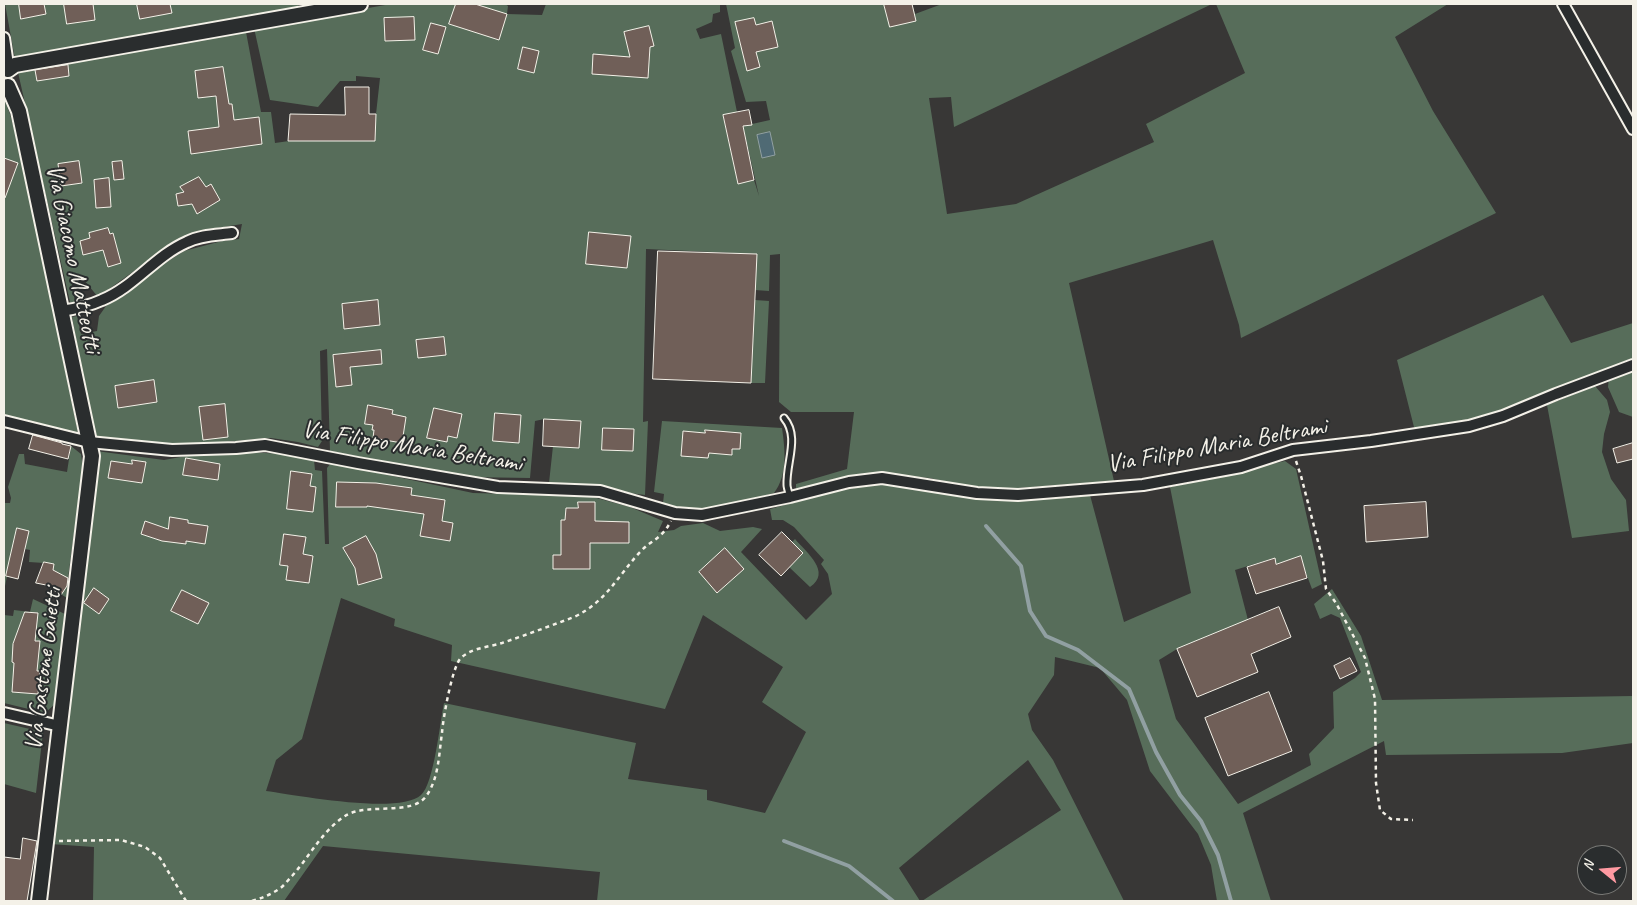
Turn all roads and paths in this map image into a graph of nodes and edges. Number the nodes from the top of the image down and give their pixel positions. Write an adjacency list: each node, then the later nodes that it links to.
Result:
1 (360, 4): 3 (main road)
2 (1563, 4): 7 (street)
3 (302, 8): 5 (main road)
4 (4, 38): 5 (street)
5 (6, 69): 6 (main road)
6 (6, 87): 9 (main road, Via Giacomo Matteotti)
7 (1633, 129)
8 (232, 232): 9 (street)
9 (61, 311): 13 (main road, Via Giacomo Matteotti)
10 (1633, 365): 14 (street, Via Filippo Maria Beltrami)
11 (784, 418): 15 (lane)
12 (4, 420): 13 (street, Via Filippo Maria Beltrami)
13 (89, 442): 16 (street, Via Filippo Maria Beltrami); 18 (main road, Via Gastone Gaietti)
14 (1291, 451): 15 (street, Via Filippo Maria Beltrami); 19 (path)
15 (790, 496): 16 (street, Via Filippo Maria Beltrami)
16 (675, 513): 23 (path)
17 (4, 713): 18 (street)
18 (60, 726): 20 (main road, Via Gastone Gaietti)
19 (1413, 820)
20 (46, 840): 21 (main road, Via Gastone Gaietti); 22 (path)
21 (39, 901)
22 (186, 901)
23 (252, 901)

